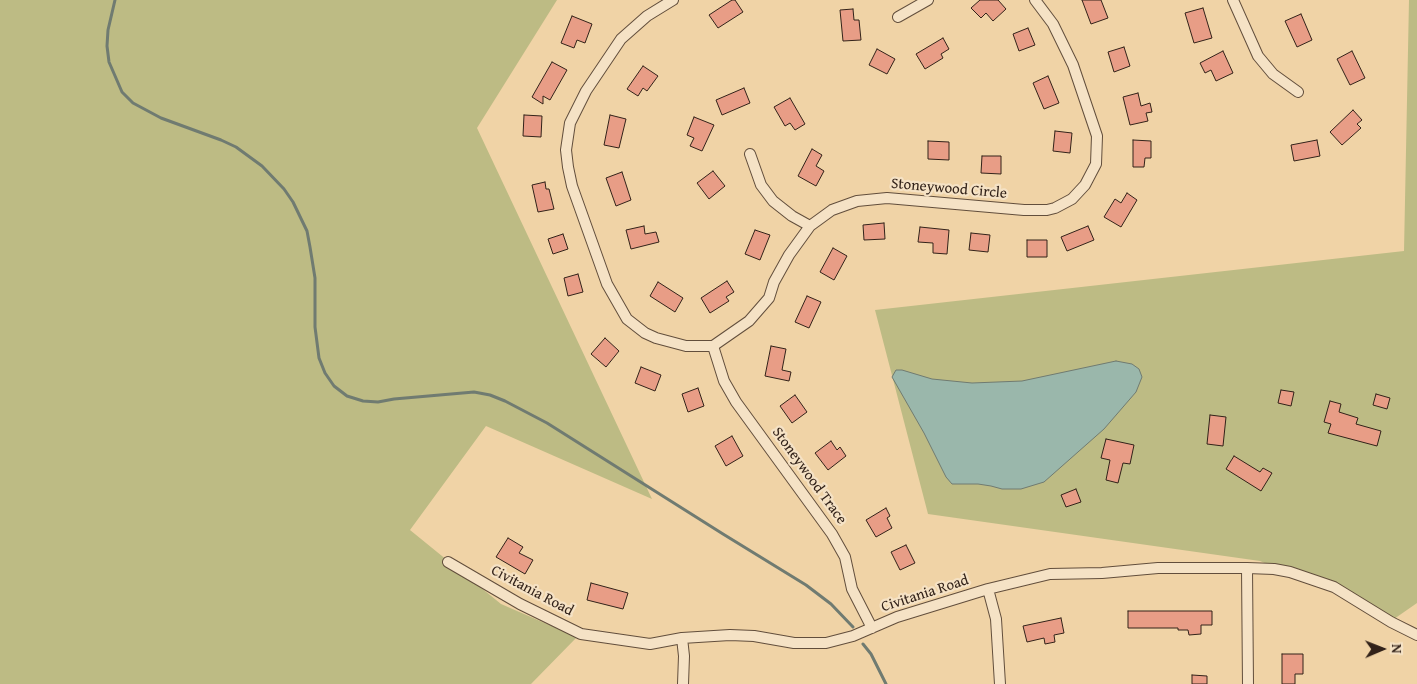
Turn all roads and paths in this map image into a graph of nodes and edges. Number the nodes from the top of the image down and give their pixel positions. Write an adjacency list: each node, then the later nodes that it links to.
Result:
1 (673, 0): 9 (street)
2 (928, 0): 5 (street)
3 (1035, 0): 8 (street, Stoneywood Circle)
4 (1233, 0): 6 (street)
5 (898, 17)
6 (1298, 92)
7 (750, 154): 8 (street)
8 (810, 226): 9 (street, Stoneywood Circle)
9 (713, 346): 13 (street, Stoneywood Trace)
10 (448, 562): 15 (street, Civitania Road)
11 (1247, 568): 12 (street, Civitania Road); 14 (street, Civitania Road); 18 (street)
12 (988, 589): 13 (street, Civitania Road); 17 (street)
13 (872, 628): 15 (street, Civitania Road)
14 (1417, 634)
15 (682, 638): 16 (street)
16 (683, 684)
17 (1000, 684)
18 (1248, 684)

